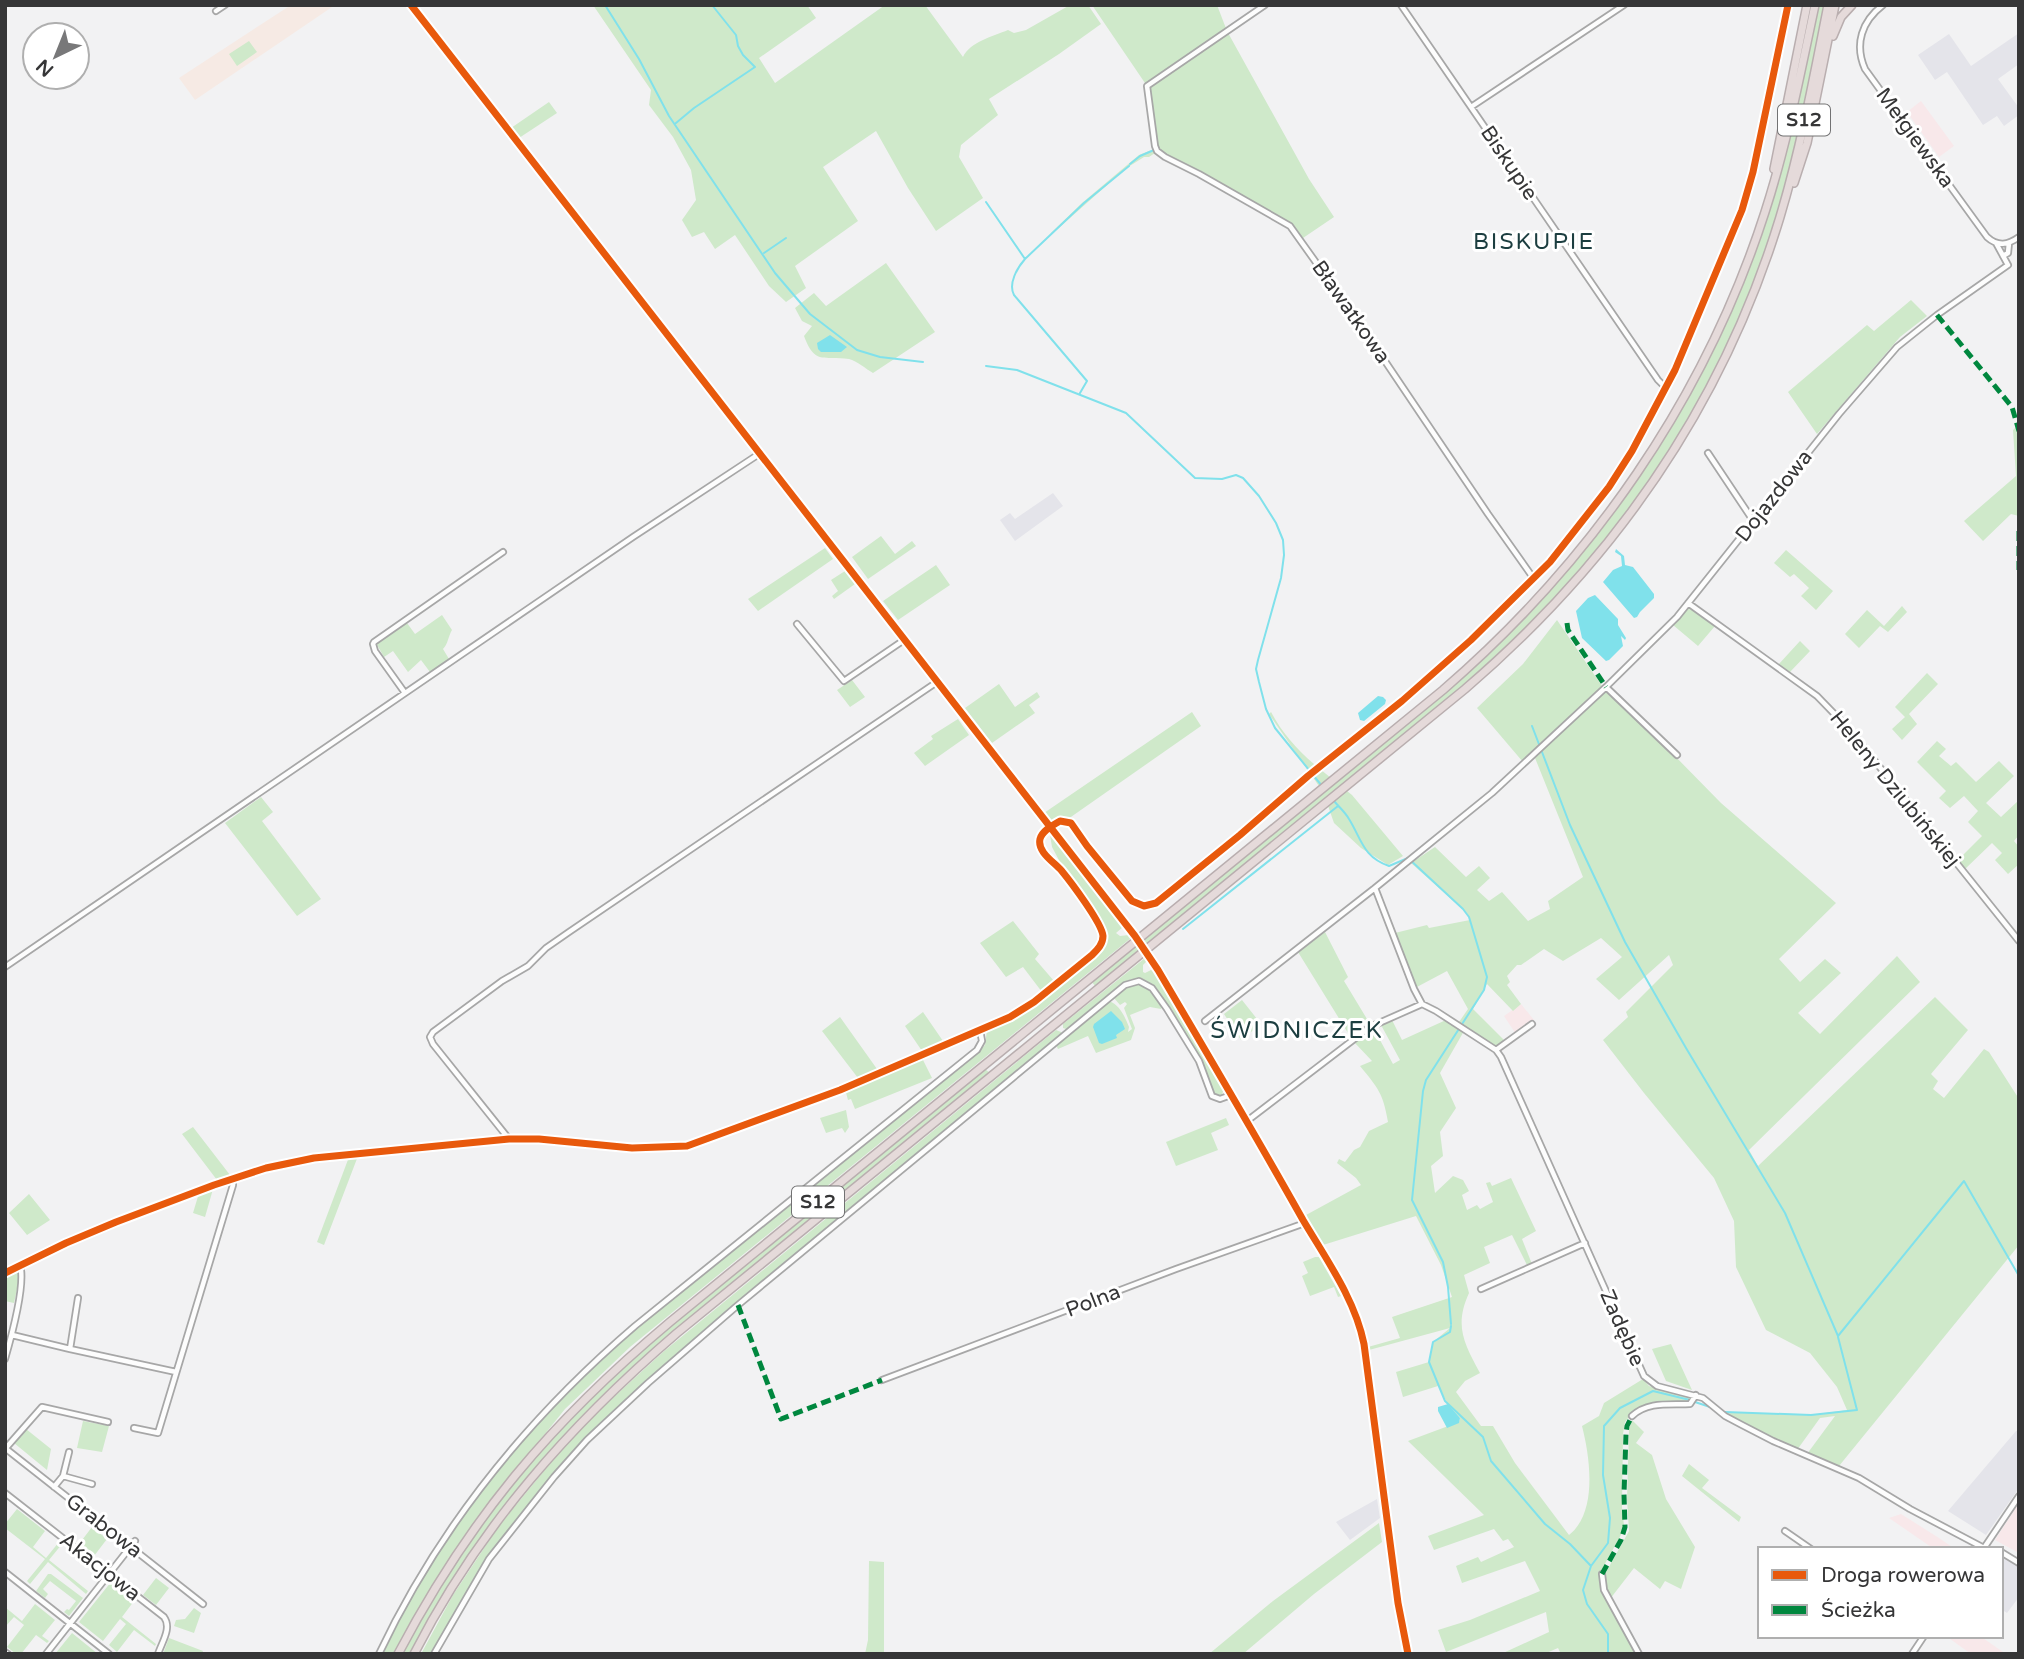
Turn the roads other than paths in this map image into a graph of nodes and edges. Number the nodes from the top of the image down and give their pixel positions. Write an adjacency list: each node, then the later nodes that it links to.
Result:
1 (225, 5): 13 (street)
2 (411, 5): 24 (street)
3 (1265, 5): 27 (street, Bławatkowa)
4 (1401, 5): 15 (street, Biskupie)
5 (1625, 5): 15 (street)
6 (1788, 5): 22 (street)
7 (1807, 5): 16 (highway)
8 (1815, 5): 16 (highway, S12)
9 (1828, 5): 17 (highway, S12)
10 (1835, 5): 14 (highway)
11 (1852, 5): 14 (highway)
12 (1883, 5): 19 (street, Mełgiewska)
13 (216, 11)
14 (1822, 70): 17 (highway)
15 (1471, 107): 22 (street, Biskupie)
16 (1771, 194): 88 (highway, S12)
17 (1775, 233): 89 (highway, S12)
18 (2019, 237): 20 (street)
19 (1996, 243): 20 (street); 21 (street, Mełgiewska)
20 (2009, 243): 21 (street)
21 (2003, 257): 25 (street, Dojazdowa)
22 (1666, 388): 27 (street)
23 (1708, 453): 25 (street)
24 (759, 454): 30 (street); 33 (street)
25 (1754, 522): 28 (street, Dojazdowa)
26 (503, 552): 33 (street)
27 (1534, 579): 35 (street)
28 (1688, 604): 32 (street, Dojazdowa); 37 (street, Heleny Dziubińskiej)
29 (797, 624): 30 (street)
30 (904, 640): 31 (street)
31 (937, 682): 35 (street); 46 (street)
32 (1606, 687): 34 (street); 36 (street, Dojazdowa)
33 (405, 693): 38 (street)
34 (1677, 755)
35 (1050, 828): 42 (street); 44 (street, bridge)
36 (1376, 888): 39 (street); 40 (street, Dojazdowa)
37 (2019, 942)
38 (5, 967)
39 (1422, 1004): 43 (street, Zadębie); 45 (street)
40 (1205, 1021)
41 (1532, 1024): 43 (street)
42 (980, 1030): 46 (street); 87 (street)
43 (1496, 1050): 49 (street, Zadębie)
44 (1231, 1095): 45 (street); 90 (street)
45 (1247, 1121): 48 (street)
46 (509, 1139): 47 (street)
47 (233, 1179): 50 (street); 57 (street)
48 (1305, 1223): 58 (street, Polna); 91 (street)
49 (1585, 1242): 52 (street); 59 (street, Zadębie)
50 (20, 1265): 51 (street); 54 (street)
51 (5, 1273)
52 (1481, 1289)
53 (78, 1298): 55 (street)
54 (12, 1335): 55 (street); 56 (street)
55 (69, 1349): 57 (street)
56 (5, 1359)
57 (176, 1372): 62 (street)
58 (882, 1380)
59 (1694, 1399): 60 (street); 74 (street, Zadębie)
60 (1632, 1416)
61 (108, 1422): 63 (street)
62 (134, 1428)
63 (5, 1448): 67 (street, Grabowa)
64 (69, 1452): 65 (street)
65 (63, 1476): 66 (street); 67 (street)
66 (92, 1484)
67 (54, 1487): 72 (street, Grabowa)
68 (5, 1493): 79 (street, Akacjowa)
69 (2019, 1496): 74 (street)
70 (1785, 1531): 73 (street)
71 (135, 1541): 72 (street)
72 (131, 1547): 79 (street); 81 (street, Grabowa)
73 (1808, 1547)
74 (1985, 1547): 75 (street, Zadębie)
75 (1993, 1547)
76 (2003, 1553): 77 (street)
77 (2019, 1563)
78 (5, 1572): 82 (street)
79 (109, 1574): 82 (street); 86 (street, Akacjowa)
80 (1602, 1574): 92 (street)
81 (203, 1604)
82 (70, 1623): 84 (street); 85 (street)
83 (1923, 1638): 93 (street)
84 (46, 1654)
85 (109, 1654)
86 (158, 1654)
87 (379, 1654)
88 (397, 1654)
89 (414, 1654)
90 (434, 1654)
91 (1408, 1654)
92 (1639, 1654)
93 (1912, 1654)

